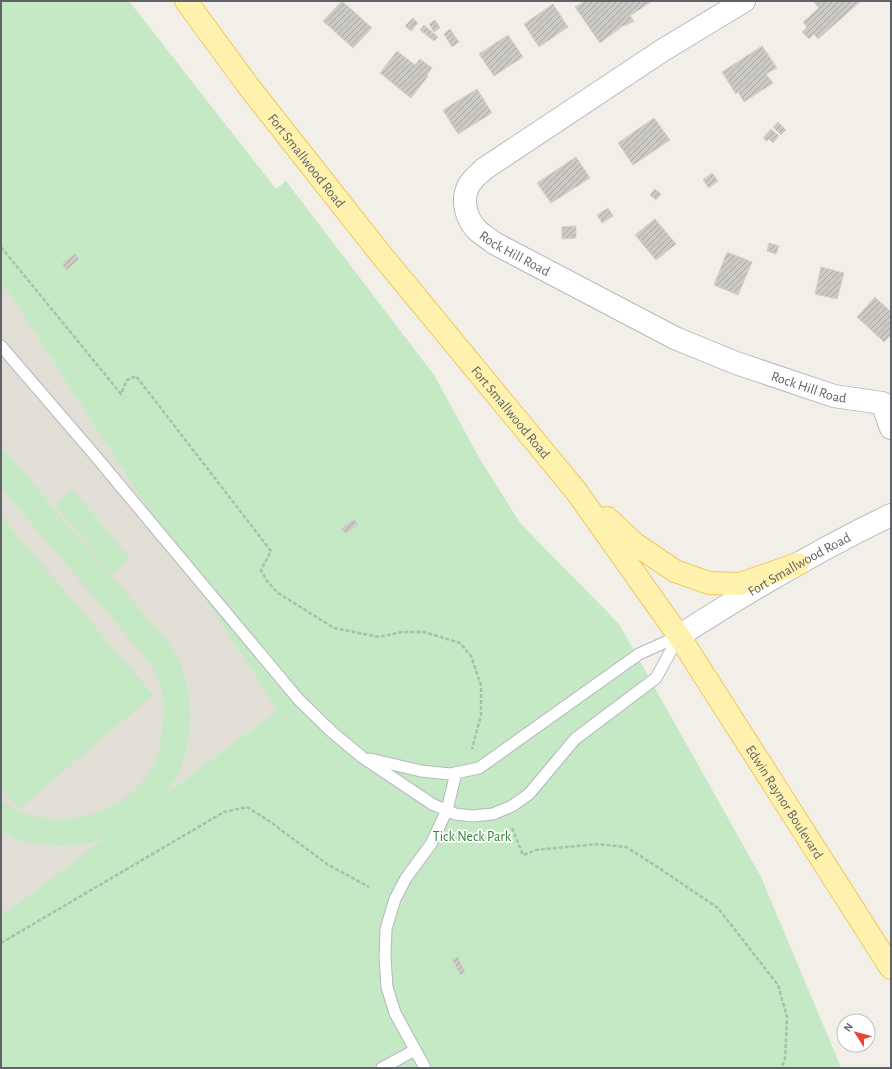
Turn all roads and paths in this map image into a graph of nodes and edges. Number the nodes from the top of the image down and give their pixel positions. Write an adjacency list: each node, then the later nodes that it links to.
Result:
1 (186, 1): 7 (main road, Fort Smallwood Road)
2 (744, 1): 5 (street, Rock Hill Road)
3 (1, 247): 11 (path)
4 (1, 346): 12 (lane)
5 (886, 398): 6 (street, Rock Hill Road)
6 (891, 428)
7 (576, 491): 9 (main road); 10 (main road, Fort Smallwood Road)
8 (891, 515): 9 (street, Fort Smallwood Road)
9 (798, 564): 10 (street, Fort Smallwood Road)
10 (679, 636): 13 (lane); 14 (lane); 18 (main road, Edwin Raynor Boulevard)
11 (472, 749)
12 (362, 757): 13 (lane); 14 (lane)
13 (456, 773): 14 (lane)
14 (447, 810): 19 (lane)
15 (512, 828): 22 (path)
16 (370, 887): 17 (path)
17 (1, 943)
18 (891, 968)
19 (415, 1050): 20 (lane); 21 (lane)
20 (382, 1068)
21 (425, 1068)
22 (781, 1068)

